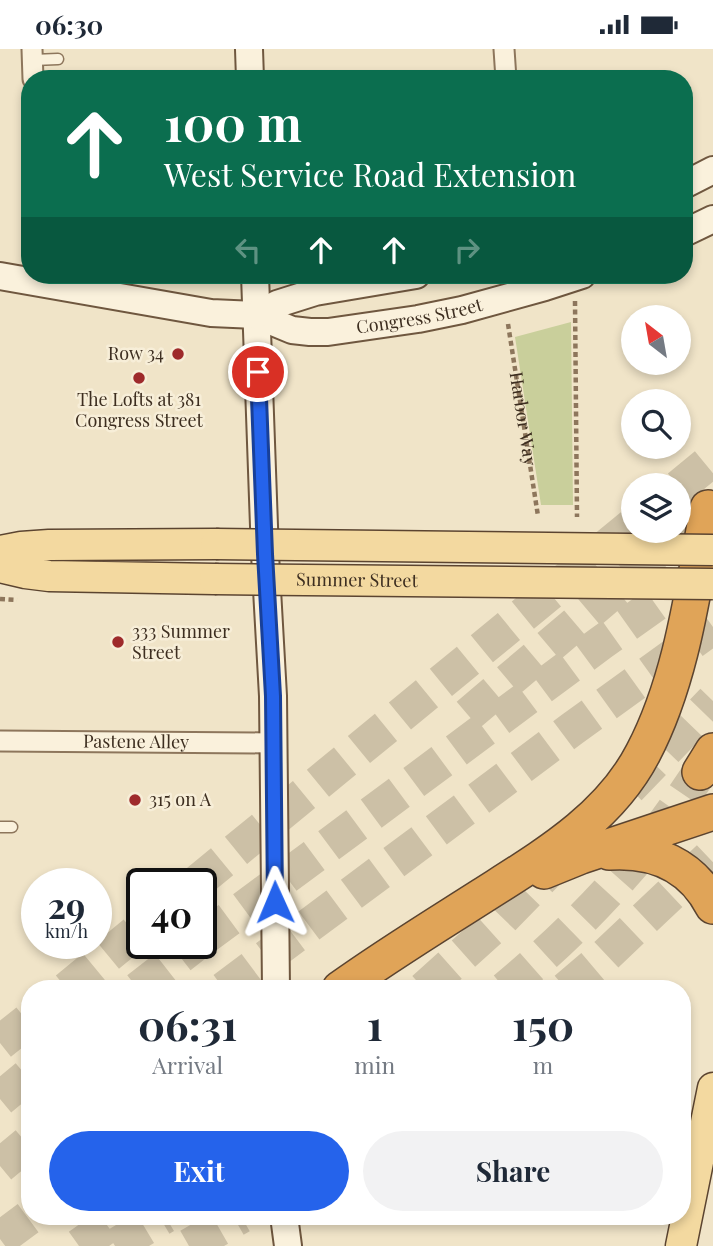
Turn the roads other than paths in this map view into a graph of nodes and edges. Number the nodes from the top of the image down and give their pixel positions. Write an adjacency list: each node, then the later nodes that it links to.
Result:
1 (249, 49): 5 (main road)
2 (503, 49): 6 (street)
3 (58, 59): 4 (lane)
4 (33, 66)
5 (250, 70)
6 (505, 70)
7 (713, 170): 8 (main road)
8 (693, 180)
9 (713, 219): 10 (main road)
10 (693, 229)
11 (0, 276): 12 (main road, Congress Street)
12 (21, 277)
13 (63, 284): 17 (main road, Congress Street)
14 (255, 284): 17 (main road)
15 (363, 284): 17 (main road, Congress Street)
16 (579, 287): 17 (main road, Congress Street)
17 (256, 315): 24 (main road)
18 (708, 508): 30 (highway)
19 (713, 550): 20 (main road, Summer Street, bridge)
20 (0, 551)
21 (0, 567): 22 (main road, Summer Street, bridge)
22 (713, 584)
23 (0, 741): 24 (street, Pastene Alley)
24 (273, 743): 31 (main road)
25 (713, 812): 28 (highway)
26 (0, 827): 27 (lane)
27 (12, 827)
28 (581, 856): 29 (highway); 30 (highway)
29 (713, 906)
30 (405, 945): 32 (highway)
31 (276, 980)
32 (353, 980)
33 (713, 1088): 34 (main road)
34 (691, 1197)
35 (285, 1225): 37 (main road)
36 (685, 1225): 38 (main road)
37 (288, 1246)
38 (681, 1246)

